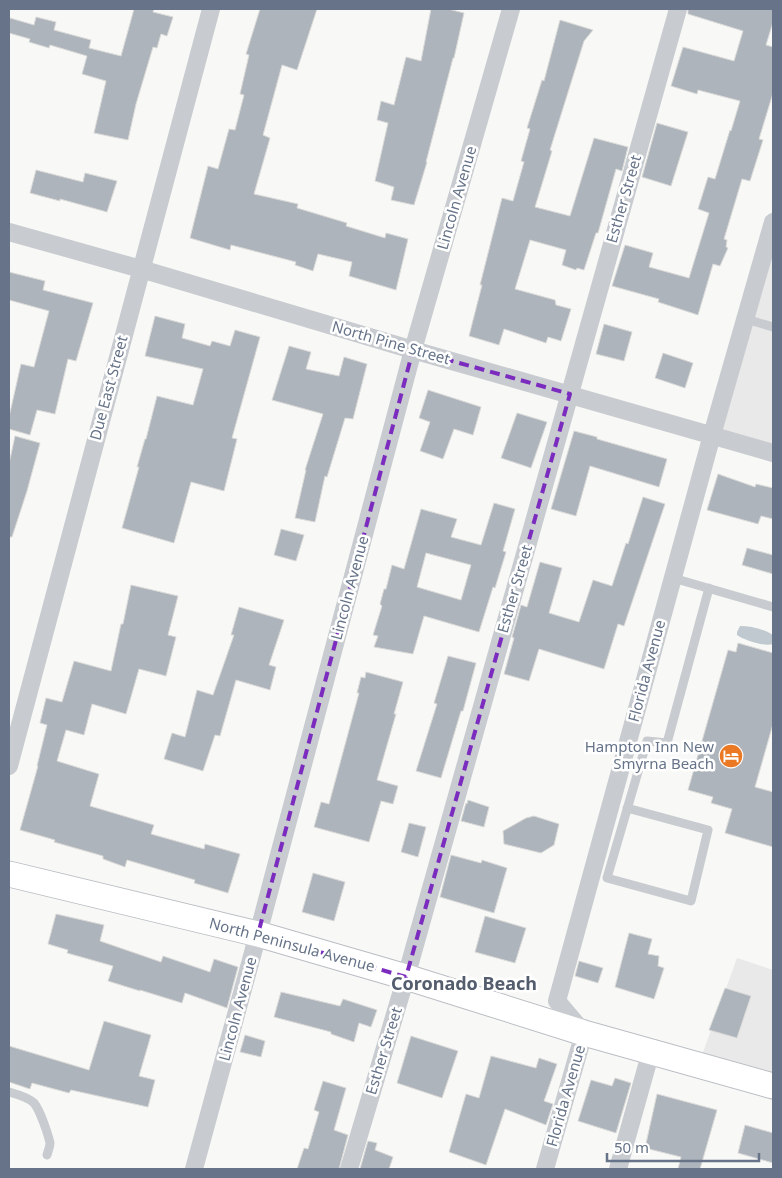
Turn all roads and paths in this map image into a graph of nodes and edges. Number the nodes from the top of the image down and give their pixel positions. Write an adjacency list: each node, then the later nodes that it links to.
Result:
1 (210, 9): 6 (street, Due East Street)
2 (511, 9): 9 (street, Lincoln Avenue)
3 (678, 9): 10 (street, Esther Street)
4 (773, 222): 7 (street, Florida Avenue)
5 (9, 232): 6 (street, North Pine Street)
6 (141, 269): 9 (street, North Pine Street); 16 (street, Due East Street)
7 (746, 318): 8 (lane); 11 (street, Florida Avenue)
8 (773, 327)
9 (413, 350): 10 (street, North Pine Street); 19 (street, Lincoln Avenue)
10 (570, 394): 11 (street, North Pine Street); 20 (street, Esther Street)
11 (712, 435): 12 (street, North Pine Street); 13 (street, Florida Avenue)
12 (773, 453)
13 (673, 578): 14 (lane); 21 (street, Florida Avenue)
14 (708, 588): 15 (lane); 17 (lane)
15 (773, 607)
16 (9, 766)
17 (628, 808): 17 (lane)
18 (9, 874): 19 (street, North Peninsula Avenue)
19 (258, 934): 20 (street, North Peninsula Avenue); 26 (street, Lincoln Avenue)
20 (406, 977): 21 (street, North Peninsula Avenue); 27 (street, Esther Street)
21 (584, 1033): 22 (street, North Peninsula Avenue); 28 (street, Florida Avenue)
22 (650, 1051): 23 (street, North Peninsula Avenue); 29 (street)
23 (773, 1086)
24 (9, 1092): 25 (lane)
25 (47, 1155)
26 (194, 1169)
27 (349, 1169)
28 (545, 1169)
29 (618, 1169)

